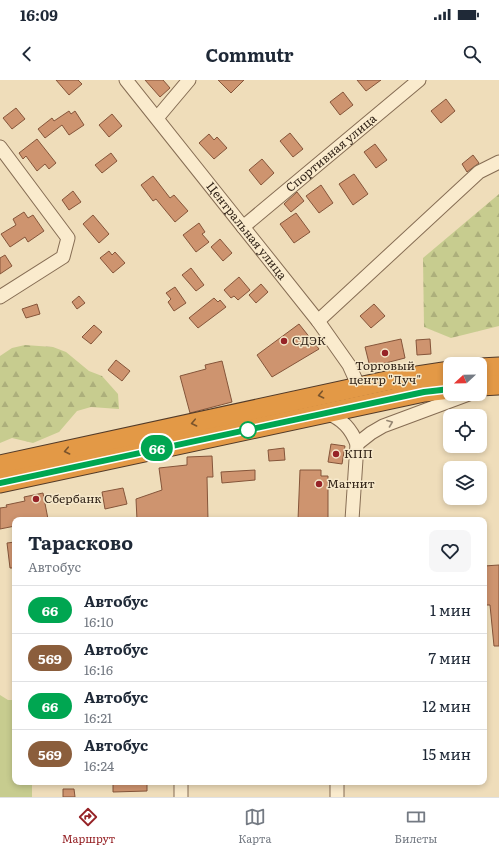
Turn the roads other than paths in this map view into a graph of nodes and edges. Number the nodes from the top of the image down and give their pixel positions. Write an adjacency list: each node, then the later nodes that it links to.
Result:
1 (126, 80): 4 (street, Центральная улица)
2 (189, 80): 4 (street)
3 (419, 80): 7 (street, Спортивная улица)
4 (157, 118): 7 (street, Центральная улица)
5 (0, 147): 8 (street)
6 (499, 162): 9 (street)
7 (243, 227): 9 (street, Центральная улица)
8 (0, 297)
9 (318, 321): 15 (street, Центральная улица)
10 (499, 367): 11 (highway)
11 (487, 368)
12 (443, 372): 15 (highway)
13 (499, 385): 14 (highway); 16 (street)
14 (487, 386)
15 (359, 387): 21 (highway, one-way to 21)
16 (487, 388)
17 (443, 390): 19 (highway)
18 (450, 401): 20 (street, one-way to 18)
19 (327, 413): 20 (street); 22 (highway)
20 (357, 444): 23 (street)
21 (0, 465)
22 (0, 483)
23 (352, 517)
24 (181, 785): 26 (street)
25 (337, 785): 27 (street)
26 (182, 797)
27 (337, 797)

